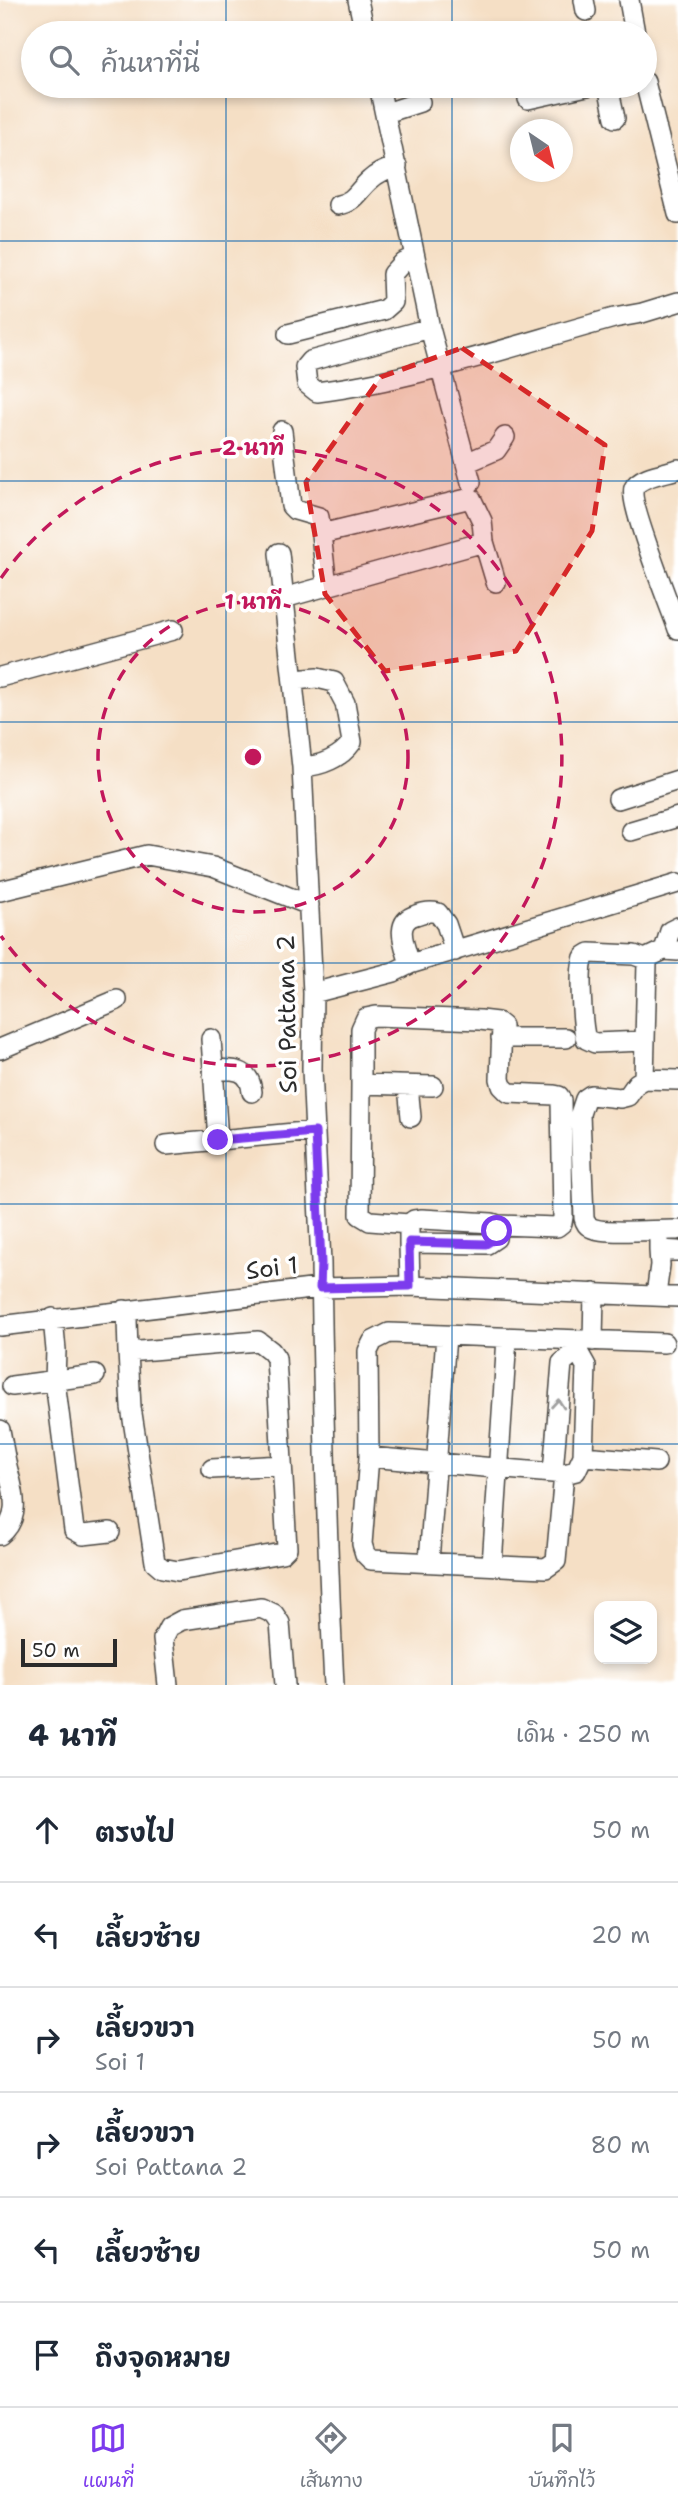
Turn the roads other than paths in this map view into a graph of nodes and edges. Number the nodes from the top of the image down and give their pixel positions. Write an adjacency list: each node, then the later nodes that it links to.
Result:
1 (358, 0): 3 (street)
2 (629, 0): 4 (street)
3 (362, 21)
4 (633, 21)
5 (382, 98): 11 (street)
6 (533, 98): 9 (street)
7 (611, 98): 12 (street)
8 (649, 98): 15 (street)
9 (528, 99)
10 (420, 102): 11 (street)
11 (386, 113): 13 (street)
12 (615, 118)
13 (397, 166): 14 (street); 16 (street)
14 (338, 205)
15 (678, 214)
16 (414, 257): 18 (street); 19 (street)
17 (678, 302): 20 (street)
18 (430, 328): 20 (street); 20 (street)
19 (288, 334)
20 (439, 366): 23 (street)
21 (282, 431): 26 (street)
22 (505, 437): 23 (street)
23 (466, 463): 25 (street)
24 (678, 469): 31 (street)
25 (471, 490): 26 (street); 27 (street)
26 (321, 534): 30 (street)
27 (484, 542): 29 (street); 30 (street)
28 (279, 552): 30 (street, Soi Pattana 2)
29 (496, 582)
30 (303, 593): 34 (street, Soi Pattana 2)
31 (678, 629)
32 (173, 630): 33 (street)
33 (0, 677)
34 (294, 680): 35 (street, Soi Pattana 2); 35 (street)
35 (302, 767): 42 (street, Soi Pattana 2)
36 (678, 780): 37 (street)
37 (618, 799)
38 (678, 817): 39 (street)
39 (631, 831)
40 (678, 883): 44 (street)
41 (0, 891): 42 (street)
42 (309, 905): 48 (street, Soi Pattana 2)
43 (678, 927): 45 (street)
44 (451, 938): 46 (street); 46 (street)
45 (671, 951): 47 (street)
46 (407, 953): 48 (street)
47 (645, 959): 53 (street); 53 (street)
48 (313, 993): 63 (street, Soi Pattana 2)
49 (117, 1000): 54 (street)
50 (501, 1038): 51 (street); 58 (street); 67 (street)
51 (566, 1038)
52 (211, 1040): 55 (street)
53 (644, 1041): 56 (street)
54 (0, 1049)
55 (213, 1070): 61 (street); 64 (street)
56 (644, 1079): 57 (street); 66 (street)
57 (678, 1080)
58 (361, 1084): 59 (street); 67 (street)
59 (408, 1086): 60 (street); 62 (street)
60 (433, 1086)
61 (253, 1092)
62 (411, 1117)
63 (315, 1132): 64 (street); 70 (street, Soi Pattana 2)
64 (218, 1140): 65 (street)
65 (166, 1145)
66 (669, 1229): 68 (street)
67 (409, 1233): 69 (street)
68 (668, 1250): 72 (street)
69 (410, 1286): 70 (street, Soi 1); 71 (street, Soi 1)
70 (320, 1288): 74 (street, Soi 1); 100 (street, Soi Pattana 2)
71 (593, 1293): 72 (street, Soi 1); 80 (street)
72 (656, 1295): 73 (street, Soi 1)
73 (678, 1297)
74 (124, 1310): 75 (street, Soi 1); 81 (street)
75 (53, 1318): 76 (street, Soi 1); 83 (street)
76 (0, 1326)
77 (446, 1336): 78 (street); 87 (street); 89 (street)
78 (507, 1338): 80 (street); 91 (street)
79 (664, 1343): 80 (street)
80 (583, 1344): 86 (street); 93 (street, one-way to 80)
81 (128, 1352): 90 (street); 90 (street)
82 (95, 1375): 83 (street)
83 (55, 1381): 84 (street); 94 (street)
84 (12, 1386)
85 (0, 1430): 95 (street)
86 (583, 1456): 88 (street); 93 (street)
87 (369, 1457): 89 (street); 96 (street)
88 (656, 1462)
89 (437, 1463): 91 (street); 96 (street)
90 (282, 1465): 92 (street)
91 (499, 1468): 93 (street); 97 (street)
92 (212, 1469)
93 (558, 1473): 97 (street)
94 (110, 1532)
95 (0, 1535)
96 (429, 1561): 97 (street)
97 (492, 1565)
98 (168, 1685): 99 (street)
99 (285, 1685)
100 (334, 1685)

